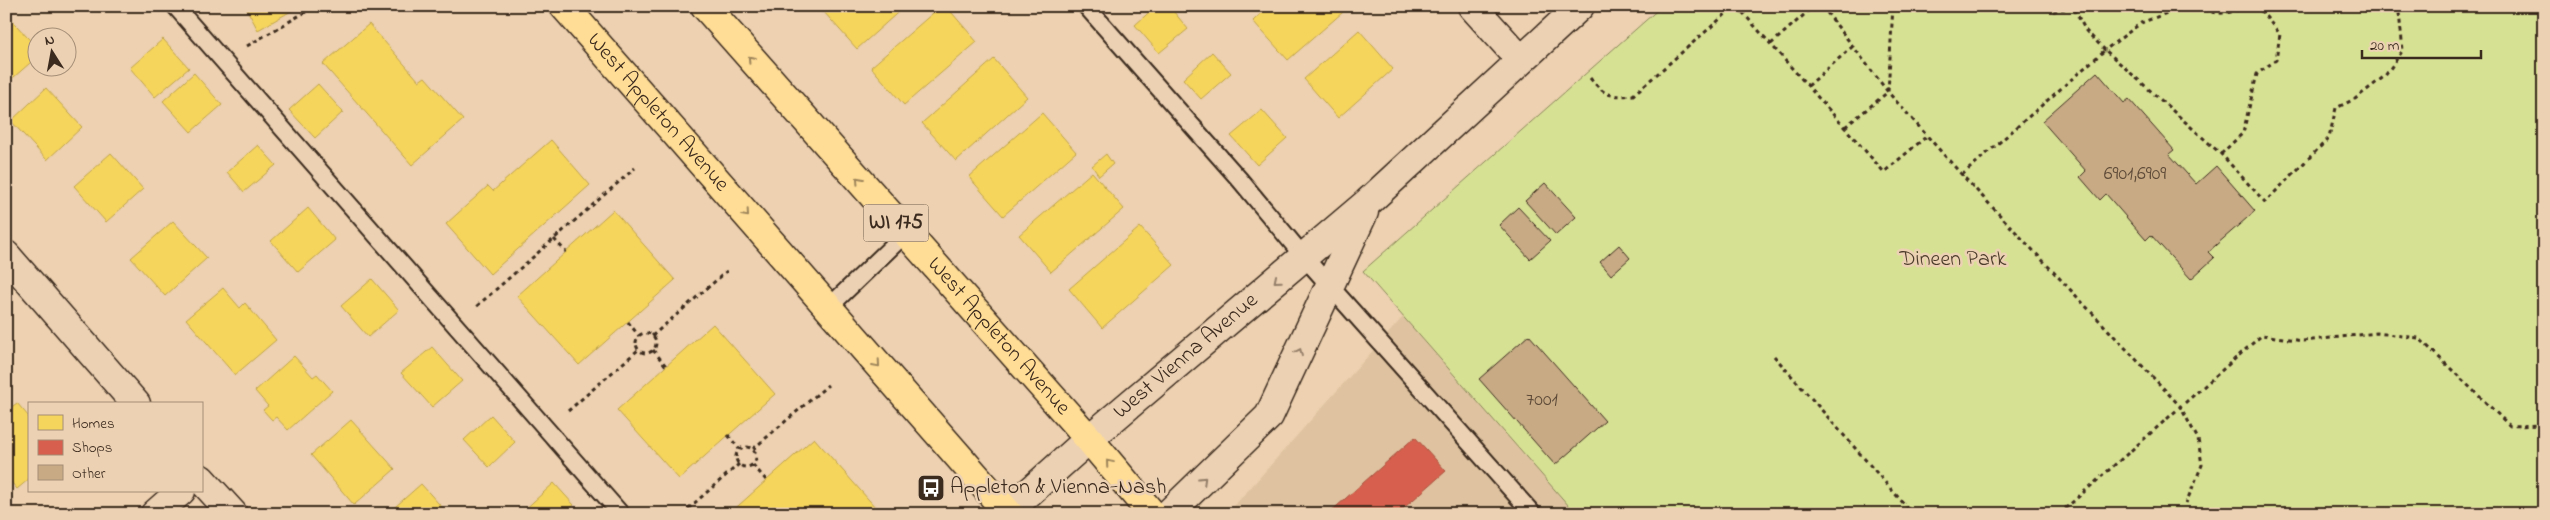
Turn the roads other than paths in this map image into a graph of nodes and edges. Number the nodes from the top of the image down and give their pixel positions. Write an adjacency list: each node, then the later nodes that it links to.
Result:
1 (175, 6): 21 (lane)
2 (564, 6): 13 (main road, West Appleton Avenue, one-way to 13)
3 (705, 6): 9 (main road, West Appleton Avenue / WI 175, one-way to 3)
4 (1086, 6): 11 (lane)
5 (1472, 6): 7 (street)
6 (1580, 6): 7 (street, West Vienna Avenue)
7 (1520, 59): 8 (street, West Vienna Avenue)
8 (1368, 203): 11 (street, West Vienna Avenue); 12 (street, West Vienna Avenue)
9 (906, 233): 13 (lane); 15 (main road, West Appleton Avenue / WI 175)
10 (6, 255): 14 (street)
11 (1304, 258): 12 (lane); 15 (street, West Vienna Avenue, one-way to 15)
12 (1330, 287): 23 (street, West Vienna Avenue, one-way to 12); 24 (lane)
13 (828, 308): 18 (main road, West Appleton Avenue, one-way to 18)
14 (134, 402)
15 (1089, 439): 18 (street, West Vienna Avenue); 22 (main road, West Appleton Avenue / WI 175, one-way to 15)
16 (202, 480): 20 (street)
17 (180, 492): 19 (street)
18 (1007, 513)
19 (155, 514)
20 (233, 514)
21 (621, 514)
22 (1152, 514)
23 (1168, 514)
24 (1533, 514)

